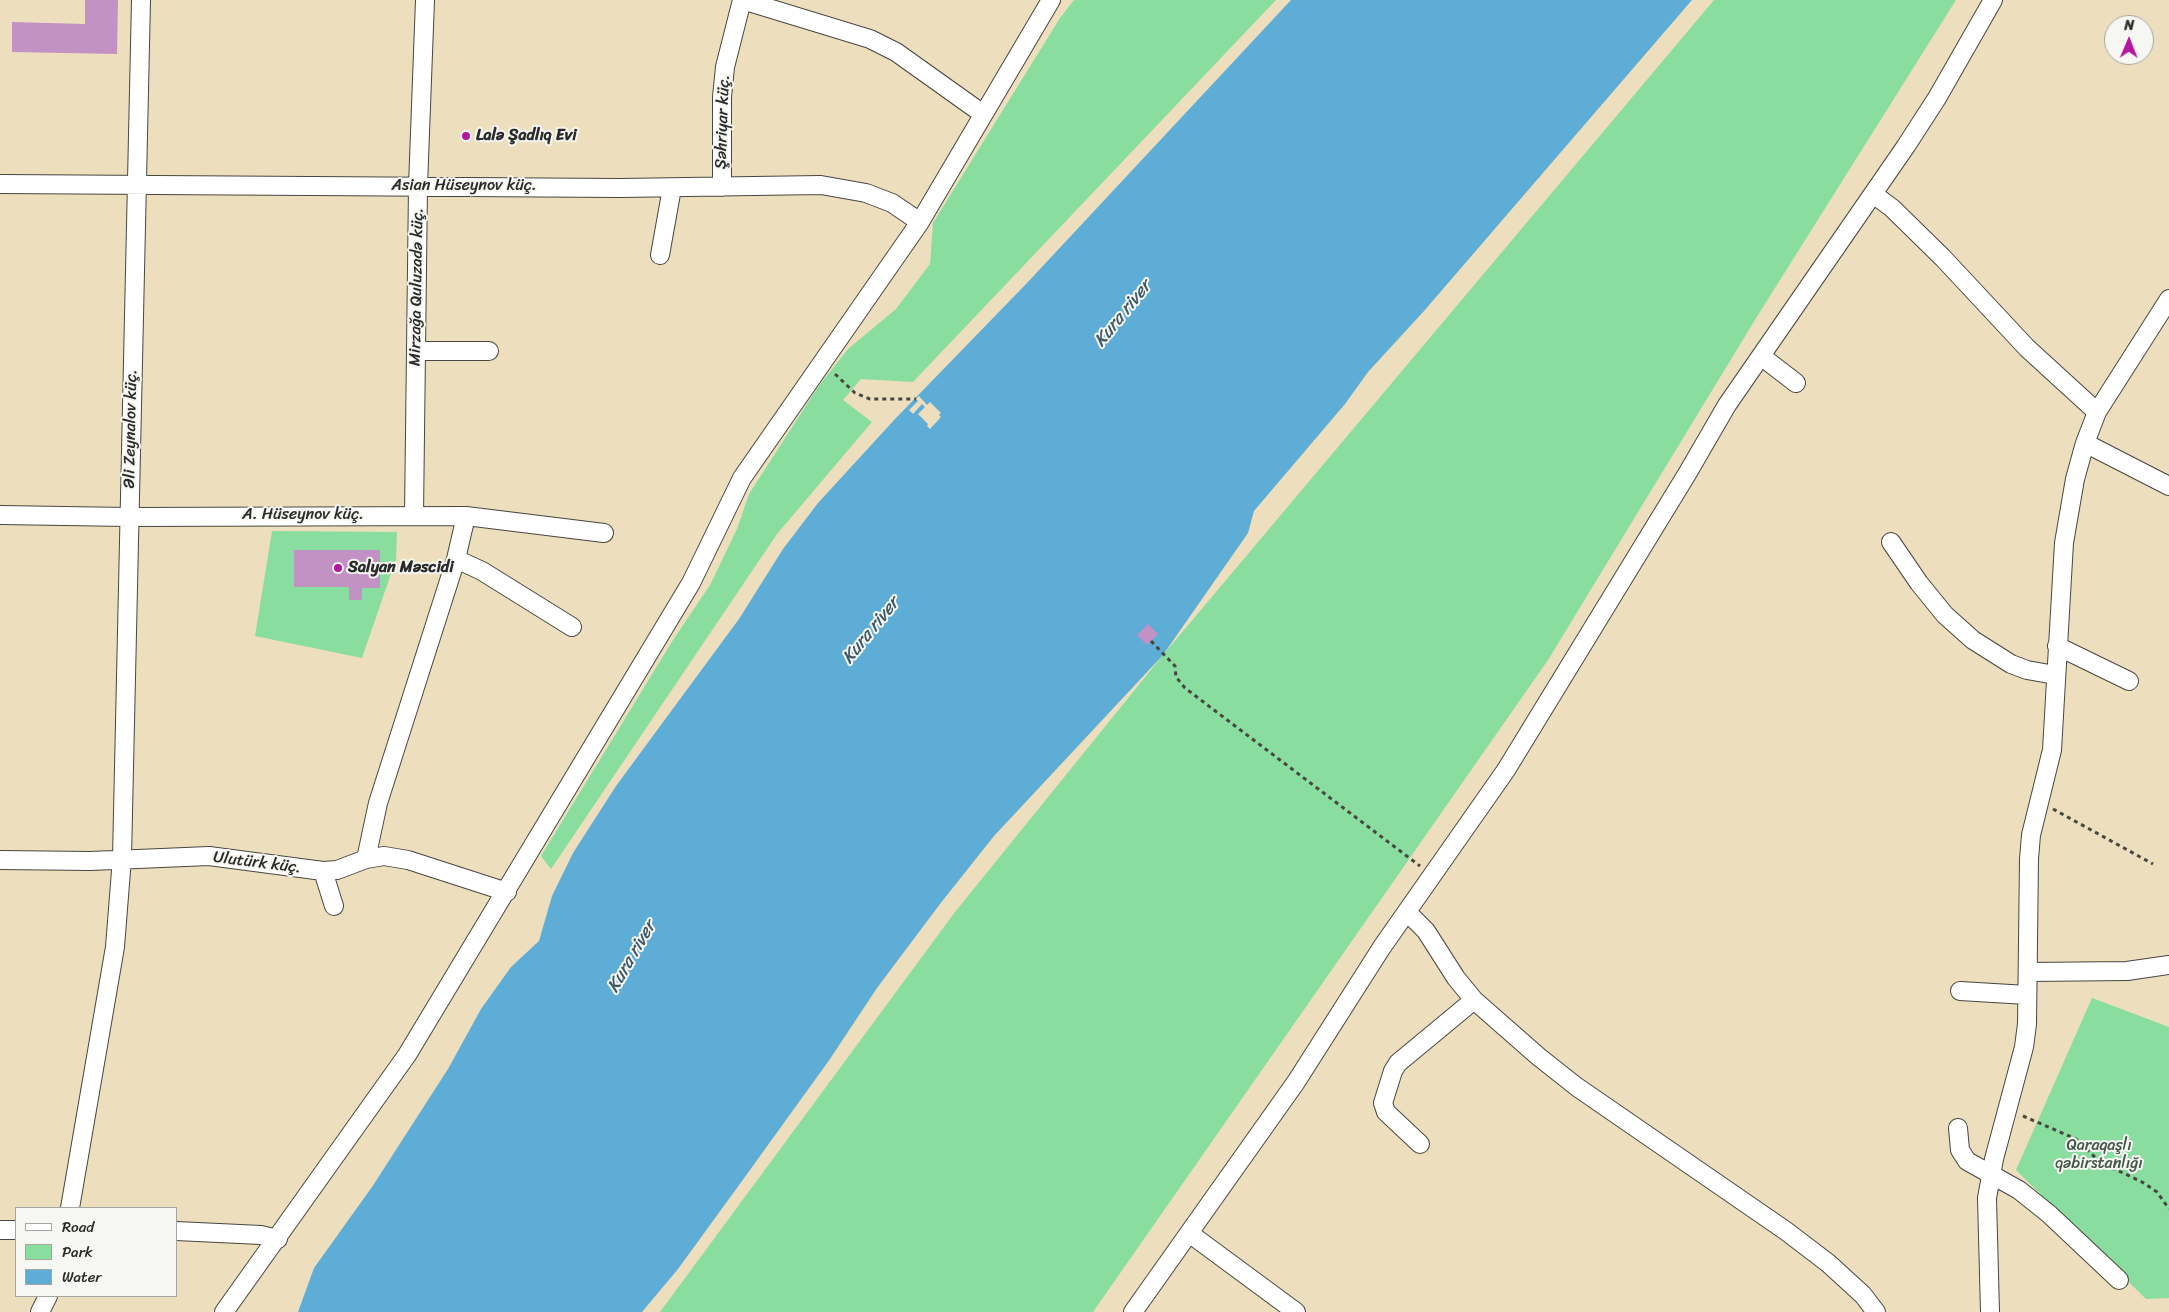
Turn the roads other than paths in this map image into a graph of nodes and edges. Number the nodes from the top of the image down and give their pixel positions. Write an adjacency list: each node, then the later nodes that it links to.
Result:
1 (141, 0): 8 (street, Əli Zeynalov küç.)
2 (425, 0): 9 (street, Mirzağa Quluzadə küç.)
3 (742, 0): 6 (street); 10 (street, Şəhriyar küç.)
4 (1051, 0): 6 (street)
5 (1992, 0): 12 (street)
6 (983, 114): 13 (street)
7 (0, 184): 8 (street, Asian Hüseynov küç.)
8 (136, 186): 9 (street, Asian Hüseynov küç.); 26 (street, Əli Zeynalov küç.)
9 (418, 186): 11 (street, Asian Hüseynov küç.); 16 (street, Mirzağa Quluzadə küç.)
10 (722, 187): 11 (street, Asian Hüseynov küç.); 13 (street, Asian Hüseynov küç.)
11 (672, 188): 14 (street)
12 (1873, 194): 18 (street); 20 (street)
13 (920, 222): 38 (street)
14 (660, 255)
15 (2169, 299): 20 (street)
16 (416, 351): 17 (street); 24 (street, Mirzağa Quluzadə küç.)
17 (489, 351)
18 (1761, 356): 19 (street); 40 (street)
19 (1796, 383)
20 (2097, 412): 21 (street)
21 (2085, 443): 22 (street); 31 (street)
22 (2169, 486)
23 (0, 515): 26 (street, A. Hüseynov küç.)
24 (414, 515): 25 (street, A. Hüseynov küç.); 26 (street, A. Hüseynov küç.)
25 (466, 516): 27 (street, A. Hüseynov küç.); 29 (street)
26 (129, 517): 34 (street, Əli Zeynalov küç.)
27 (604, 534)
28 (1891, 542): 32 (street)
29 (456, 559): 30 (street); 35 (street)
30 (572, 627)
31 (2057, 646): 32 (street); 33 (street)
32 (2055, 675): 42 (street)
33 (2129, 682)
34 (122, 858): 36 (street, Ulutürk küç.); 37 (street, Ulutürk küç.); 49 (street, Əli Zeynalov küç.)
35 (366, 859): 37 (street, Ulutürk küç.); 38 (street, Ulutürk küç.)
36 (0, 860)
37 (323, 871): 39 (street)
38 (507, 892): 54 (street)
39 (334, 906)
40 (1407, 912): 45 (street); 53 (street)
41 (2169, 965): 42 (street)
42 (2028, 972): 44 (street)
43 (1960, 991): 44 (street)
44 (2028, 995): 48 (street)
45 (1474, 1000): 47 (street); 61 (street)
46 (1958, 1128): 48 (street)
47 (1420, 1144)
48 (1990, 1175): 55 (street); 62 (street)
49 (70, 1207)
50 (0, 1230): 51 (street)
51 (15, 1230)
52 (178, 1231): 54 (street)
53 (1189, 1233): 59 (street); 60 (street)
54 (278, 1239): 58 (street)
55 (2119, 1280)
56 (48, 1297): 57 (street)
57 (40, 1312)
58 (224, 1312)
59 (1133, 1312)
60 (1296, 1312)
61 (1876, 1312)
62 (1990, 1312)

